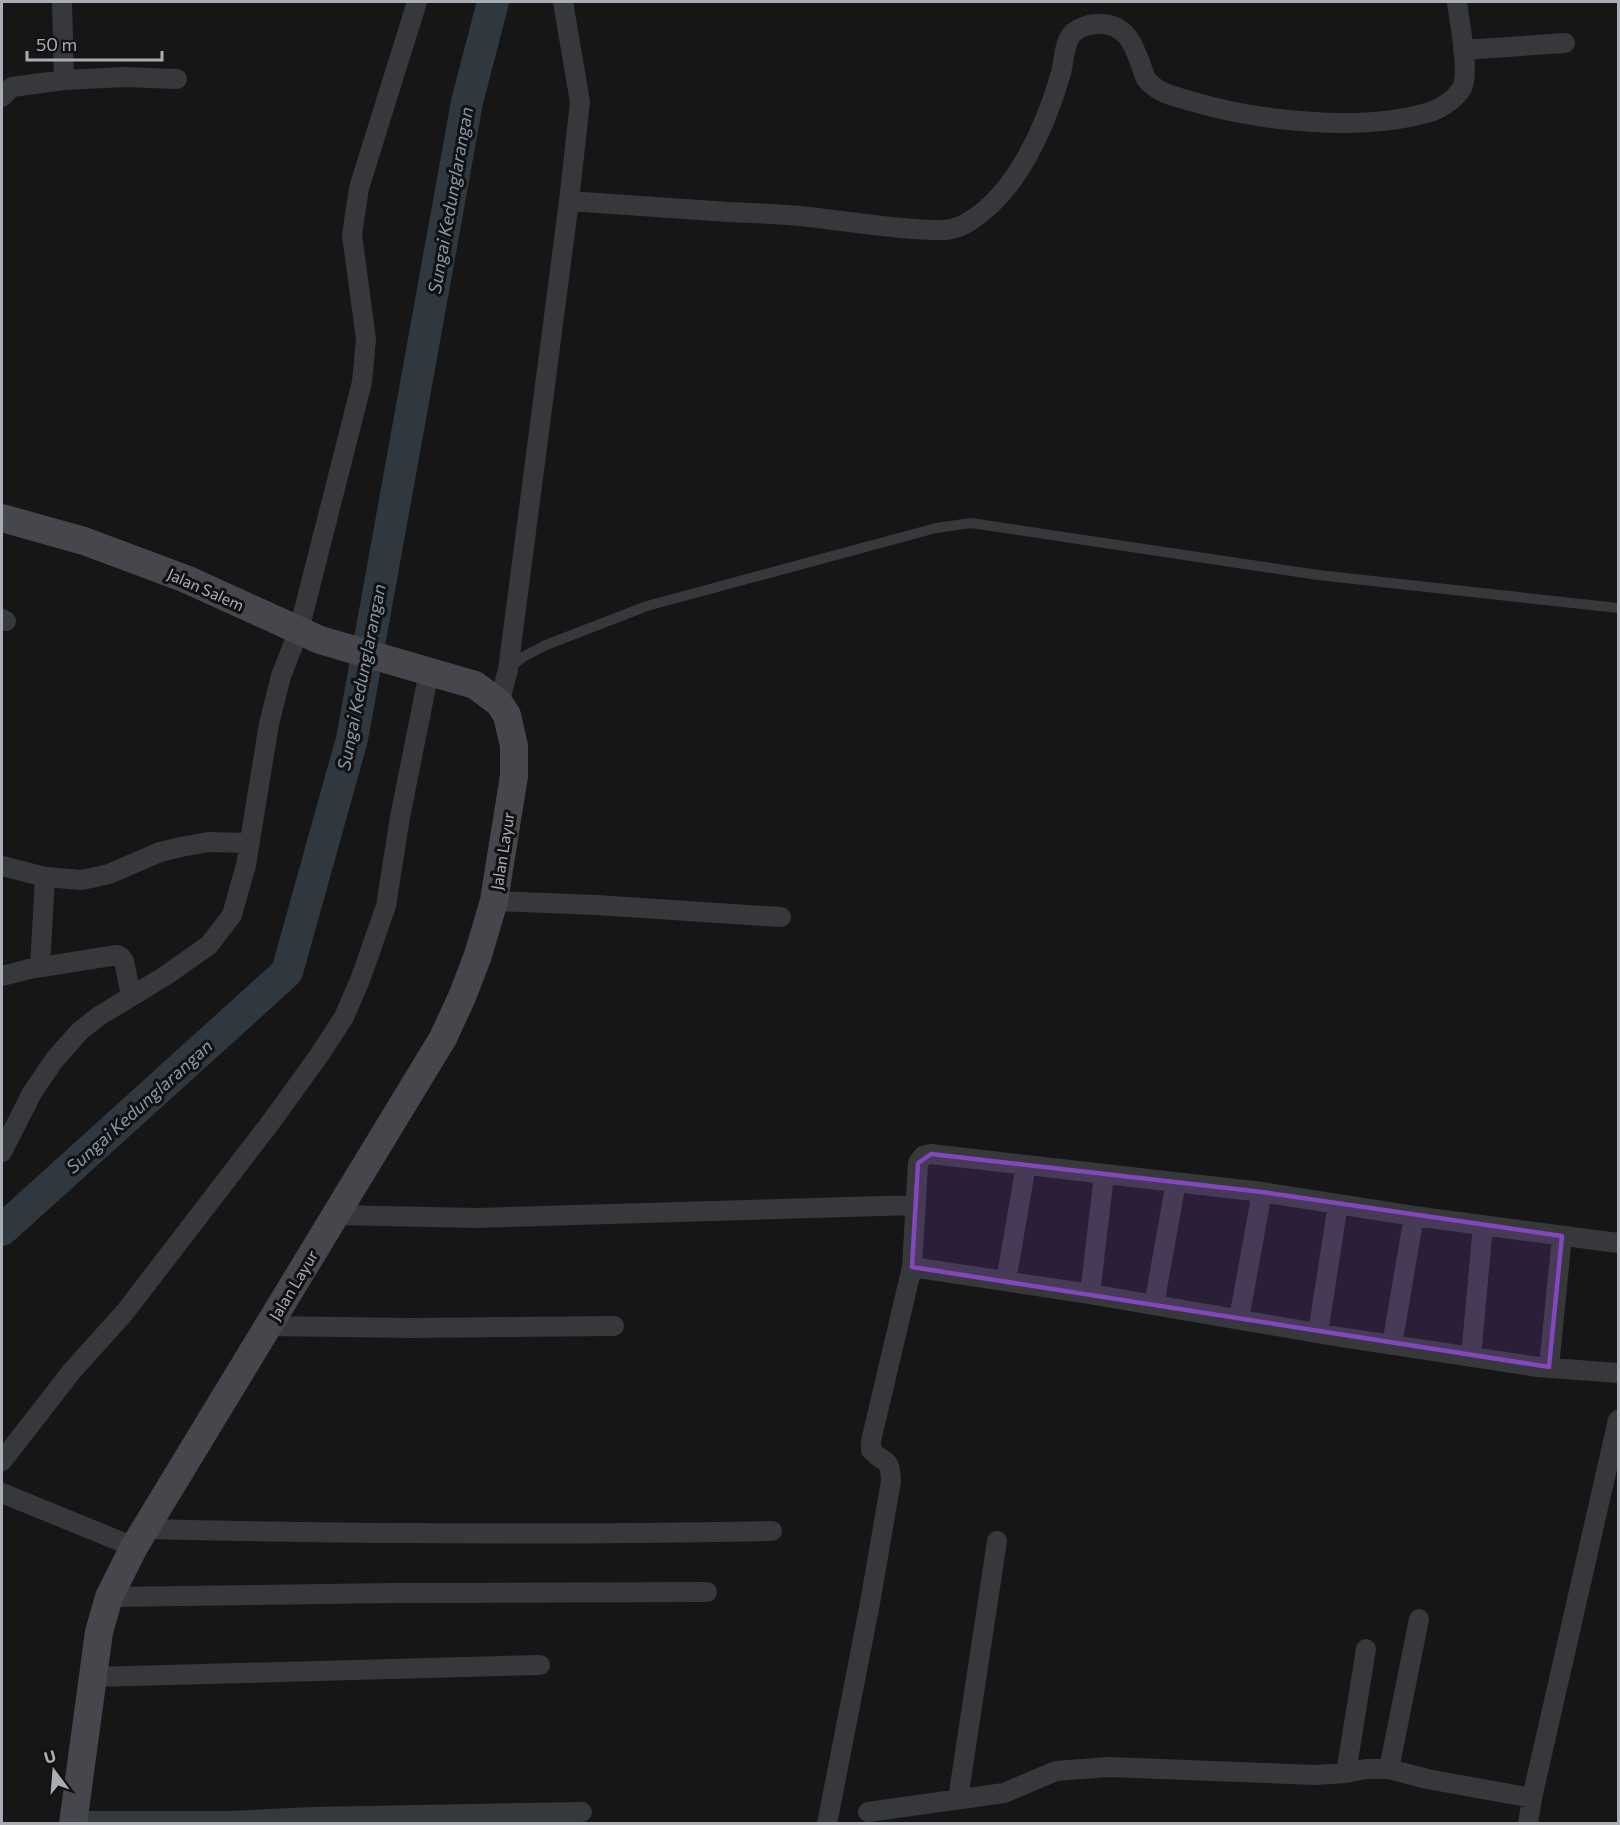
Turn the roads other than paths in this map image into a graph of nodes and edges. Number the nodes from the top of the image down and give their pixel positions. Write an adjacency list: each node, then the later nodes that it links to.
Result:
1 (62, 2): 8 (street)
2 (417, 2): 13 (street)
3 (563, 2): 10 (street)
4 (1457, 2): 6 (street)
5 (1565, 43): 6 (street)
6 (1463, 50): 10 (street)
7 (177, 79): 8 (street)
8 (64, 80): 9 (street)
9 (2, 97)
10 (569, 201): 15 (street)
11 (2, 518): 13 (street, Jalan Salem)
12 (1618, 608): 15 (lane)
13 (309, 635): 14 (street, Jalan Salem); 17 (street)
14 (419, 669): 16 (street, Jalan Salem); 50 (street)
15 (508, 670): 16 (street)
16 (499, 703): 20 (street, Jalan Layur)
17 (250, 843): 19 (street); 24 (street)
18 (2, 866): 19 (street)
19 (45, 877): 22 (street)
20 (494, 901): 21 (street); 32 (street, Jalan Layur)
21 (781, 917)
22 (40, 967): 23 (street); 24 (street)
23 (2, 976)
24 (131, 996): 25 (street)
25 (2, 1152)
26 (1026, 1165): 27 (street); 31 (street); 38 (street)
27 (1104, 1175): 28 (street); 39 (street)
28 (1176, 1182): 29 (street); 40 (street)
29 (1262, 1192): 30 (street); 41 (street)
30 (1338, 1204): 33 (street); 44 (street)
31 (915, 1205): 32 (street); 37 (street)
32 (335, 1215): 42 (street, Jalan Layur)
33 (1414, 1216): 34 (street); 45 (street)
34 (1483, 1225): 35 (street); 46 (street)
35 (1562, 1236): 36 (street); 47 (street)
36 (1618, 1243)
37 (912, 1267): 38 (street); 68 (street)
38 (1006, 1281): 39 (street)
39 (1090, 1294): 40 (street)
40 (1154, 1305): 41 (street)
41 (1239, 1319): 44 (street)
42 (268, 1326): 43 (street); 53 (street, Jalan Layur)
43 (614, 1326)
44 (1318, 1333): 45 (street)
45 (1392, 1345): 46 (street)
46 (1471, 1357): 47 (street)
47 (1549, 1367): 48 (street)
48 (1618, 1373)
49 (1618, 1420): 63 (street)
50 (2, 1461)
51 (2, 1493): 53 (street)
52 (772, 1531): 53 (street)
53 (139, 1538): 56 (street, Jalan Layur)
54 (997, 1541): 64 (street)
55 (707, 1592): 56 (street)
56 (109, 1597): 60 (street, Jalan Layur)
57 (1419, 1619): 61 (street)
58 (1366, 1649): 62 (street)
59 (540, 1665): 60 (street)
60 (93, 1677): 67 (street, Jalan Layur)
61 (1389, 1769): 62 (street); 63 (street)
62 (1346, 1773): 64 (street)
63 (1532, 1798): 69 (street)
64 (958, 1799): 66 (street)
65 (582, 1812): 67 (street)
66 (868, 1812)
67 (73, 1822)
68 (827, 1824)
69 (1528, 1824)

